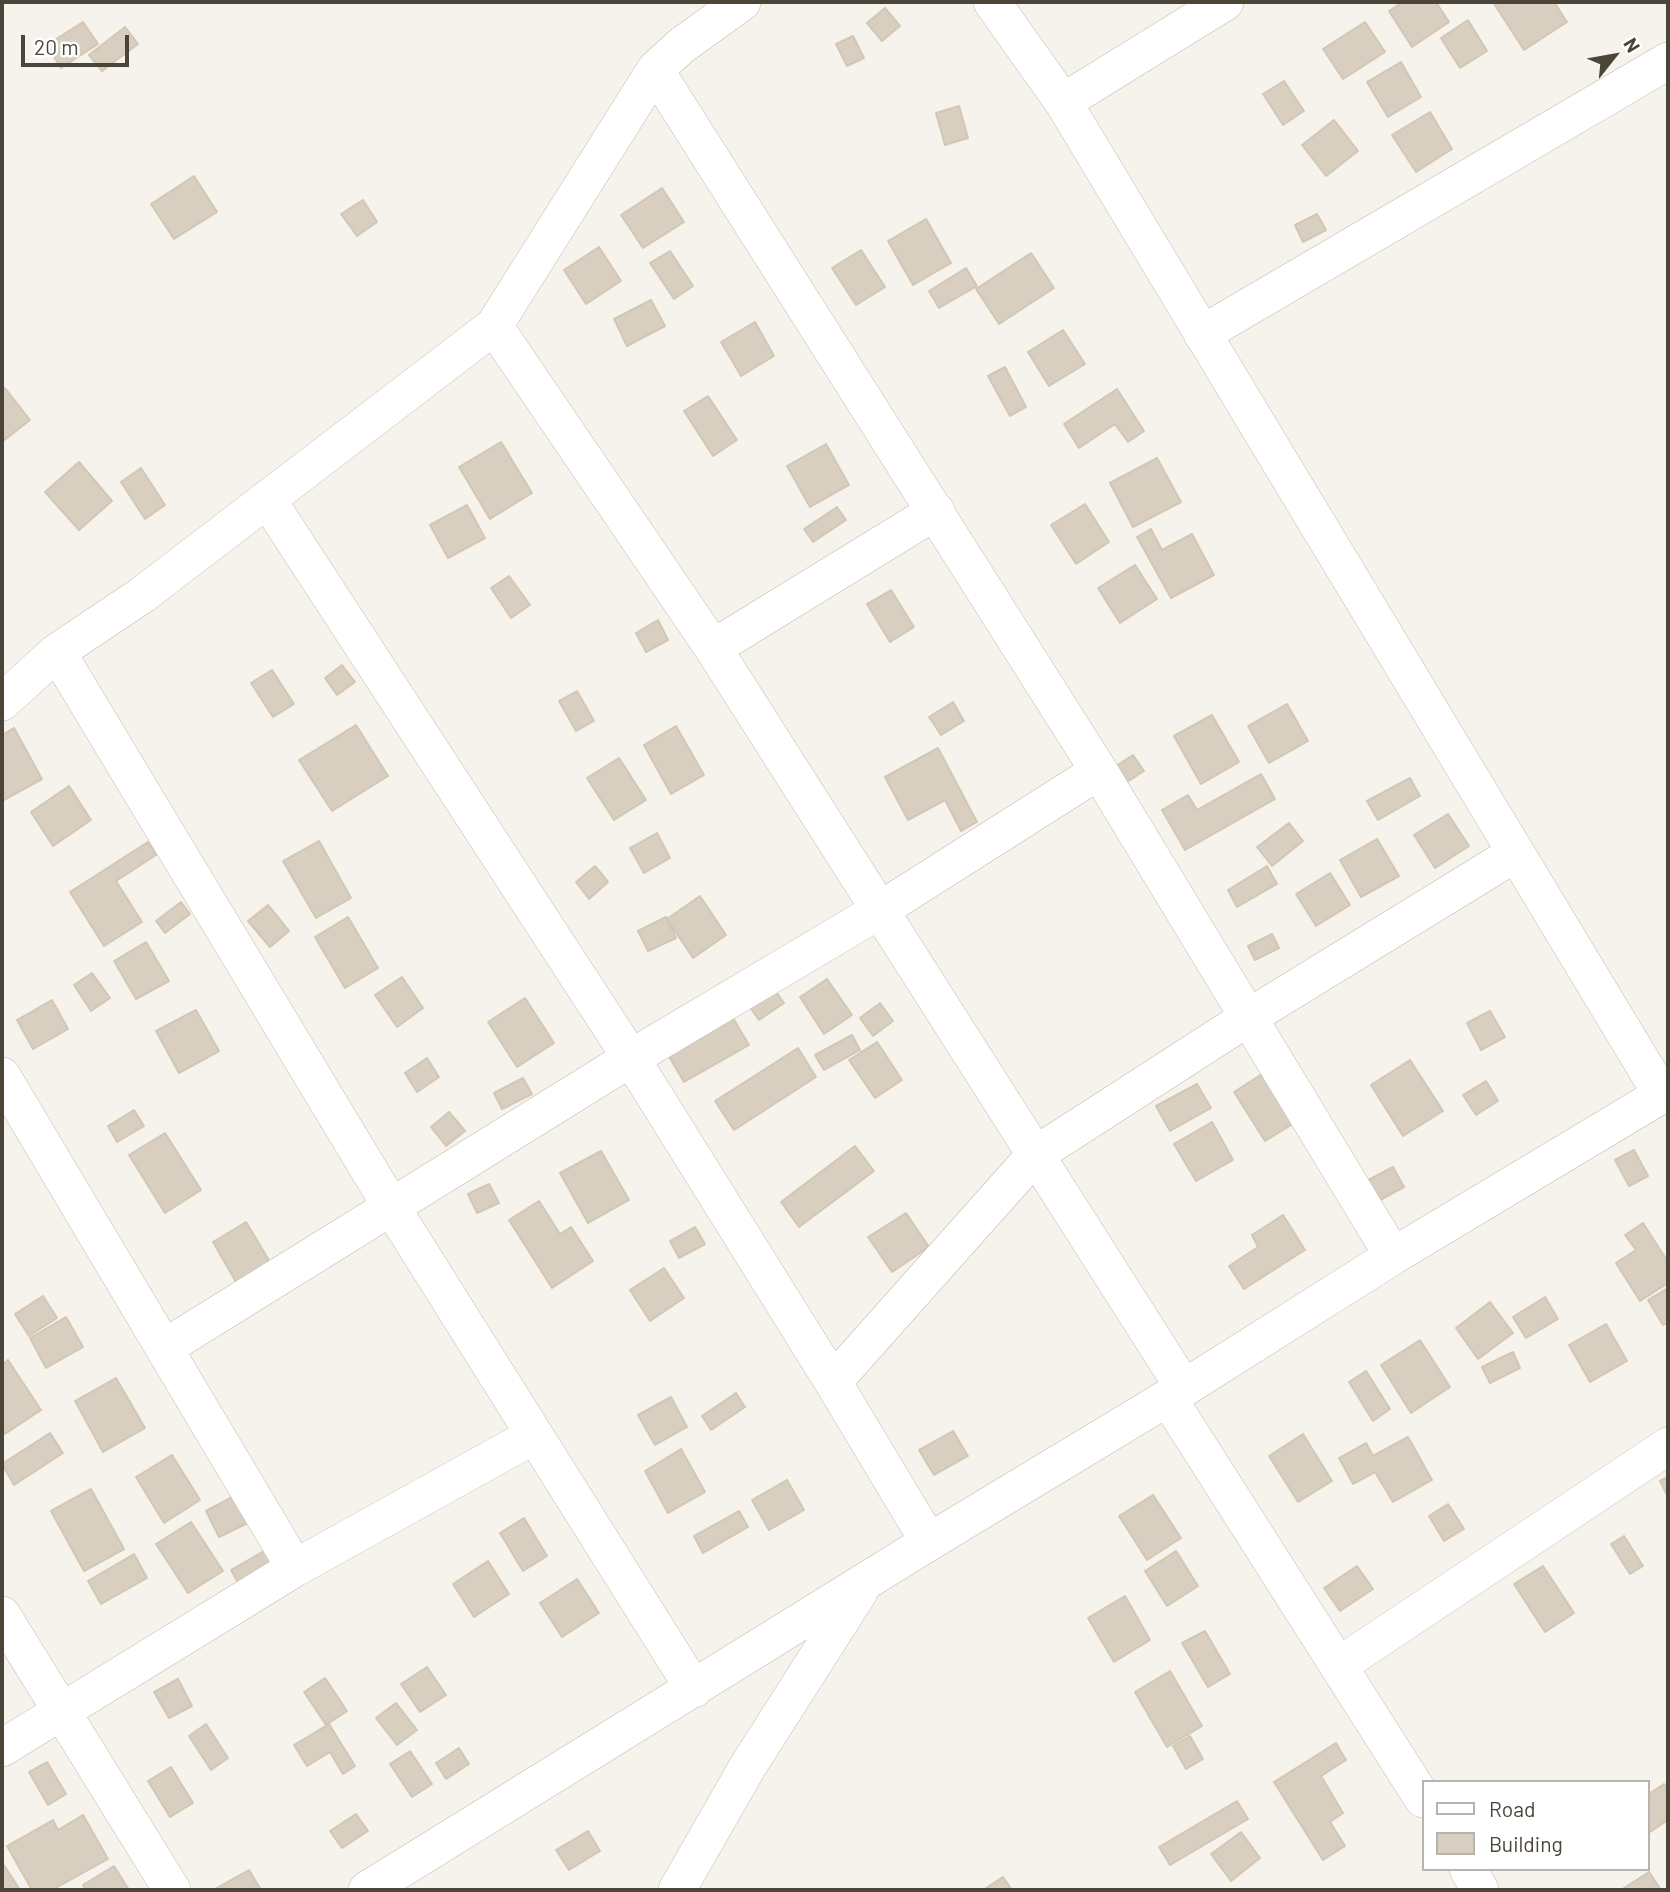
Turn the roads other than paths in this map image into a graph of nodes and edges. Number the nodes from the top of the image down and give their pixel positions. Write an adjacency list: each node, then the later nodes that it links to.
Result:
1 (742, 2): 5 (street)
2 (992, 2): 6 (street)
3 (1225, 2): 6 (street)
4 (1668, 61): 8 (street)
5 (655, 71): 7 (street); 10 (street)
6 (1063, 103): 8 (street)
7 (494, 326): 9 (street); 11 (street)
8 (1202, 334): 15 (street)
9 (267, 499): 12 (street); 18 (street)
10 (936, 511): 11 (street); 14 (street)
11 (713, 648): 16 (street)
12 (57, 652): 13 (street); 22 (street)
13 (2, 702)
14 (1099, 771): 16 (street); 17 (street)
15 (1516, 853): 17 (street); 20 (street)
16 (880, 910): 18 (street); 21 (street)
17 (1249, 1017): 21 (street); 23 (street)
18 (631, 1058): 22 (street); 25 (street)
19 (2, 1076): 24 (street)
20 (1665, 1093): 23 (street)
21 (1035, 1155): 25 (street); 26 (street)
22 (392, 1208): 24 (street); 27 (street)
23 (1393, 1256): 26 (street)
24 (164, 1348): 30 (street)
25 (834, 1382): 29 (street)
26 (1176, 1393): 29 (street); 33 (street)
27 (533, 1436): 30 (street); 34 (street)
28 (1668, 1446): 33 (street)
29 (929, 1542): 31 (street)
30 (295, 1569): 35 (street)
31 (866, 1583): 34 (street); 41 (street)
32 (2, 1615): 35 (street)
33 (1338, 1666): 37 (street)
34 (694, 1689): 40 (street)
35 (63, 1711): 36 (street); 39 (street)
36 (2, 1748)
37 (1422, 1797)
38 (1469, 1871): 42 (street)
39 (172, 1890)
40 (367, 1890)
41 (677, 1890)
42 (1479, 1890)

